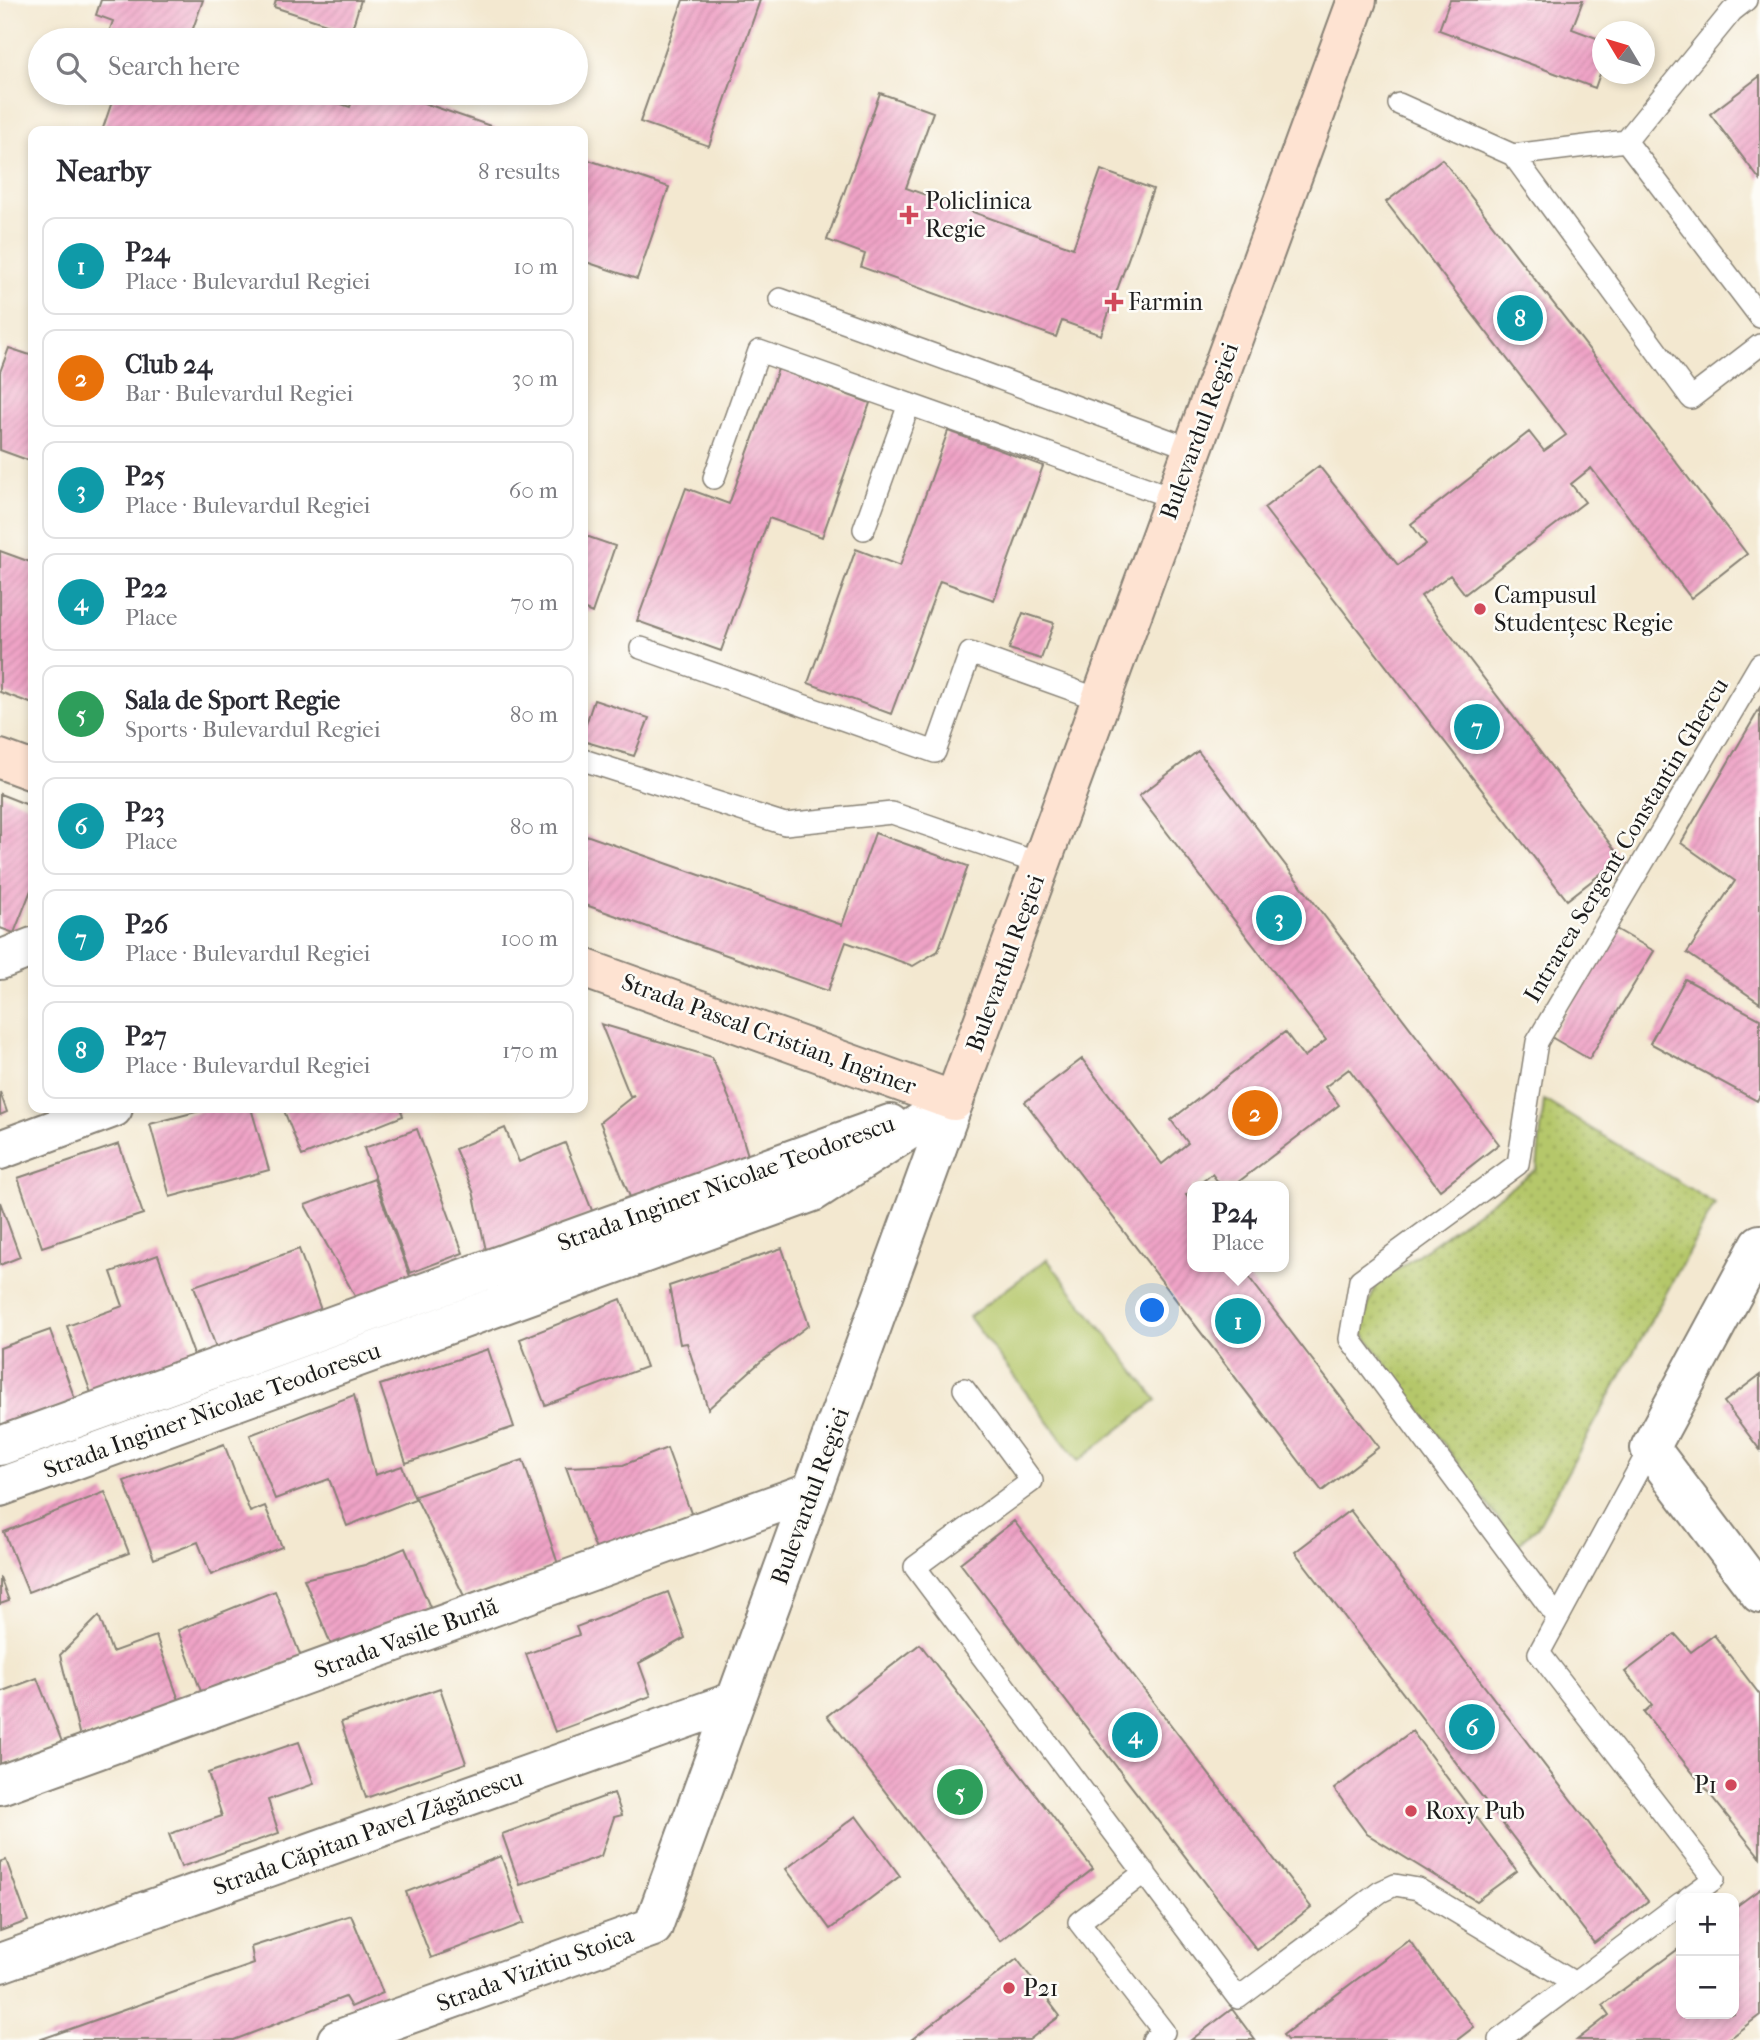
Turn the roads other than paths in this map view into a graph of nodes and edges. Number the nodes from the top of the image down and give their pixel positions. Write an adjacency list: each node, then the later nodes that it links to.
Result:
1 (1357, 0): 10 (street, Bulevardul Regiei)
2 (1746, 0): 4 (lane)
3 (1399, 104): 5 (lane)
4 (1626, 141): 5 (lane); 7 (lane)
5 (1513, 155): 8 (lane)
6 (780, 299): 10 (lane)
7 (1760, 317)
8 (1760, 345)
9 (909, 404): 11 (lane); 12 (lane); 13 (lane)
10 (1193, 449): 12 (street, Bulevardul Regiei)
11 (714, 478)
12 (1174, 498): 16 (street, Bulevardul Regiei)
13 (864, 529)
14 (641, 648): 16 (lane)
15 (1760, 664): 34 (lane, Intrarea Sergent Constantin Ghercu)
16 (1101, 700): 20 (street, Bulevardul Regiei)
17 (0, 759): 19 (street)
18 (588, 762): 20 (lane)
19 (28, 769)
20 (1041, 864): 24 (street, Bulevardul Regiei)
21 (28, 949): 22 (street)
22 (0, 960)
23 (588, 970): 24 (street, Strada Pascal Cristian, Inginer)
24 (954, 1101): 29 (street, Strada Inginer Nicolae Teodorescu); 31 (street, Strada Inginer Nicolae Teodorescu); 32 (street, Bulevardul Regiei)
25 (100, 1113): 26 (street)
26 (0, 1150)
27 (1760, 1244): 30 (street)
28 (964, 1389): 37 (lane)
29 (0, 1446)
30 (1650, 1448): 33 (street); 34 (lane)
31 (0, 1487)
32 (812, 1491): 35 (street, Bulevardul Regiei); 36 (street, Strada Vasile Burlă)
33 (1760, 1594)
34 (1558, 1618): 38 (lane)
35 (735, 1701): 40 (street, Bulevardul Regiei); 41 (street, Strada Căpitan Pavel Zăgănescu)
36 (0, 1785)
37 (1145, 1872): 42 (lane); 44 (lane)
38 (1695, 1893)
39 (1676, 1907): 42 (lane)
40 (653, 1927): 43 (street, Strada Vizitiu Stoica)
41 (0, 1963)
42 (1575, 1983): 45 (lane)
43 (337, 2040)
44 (1153, 2040)
45 (1499, 2040)

